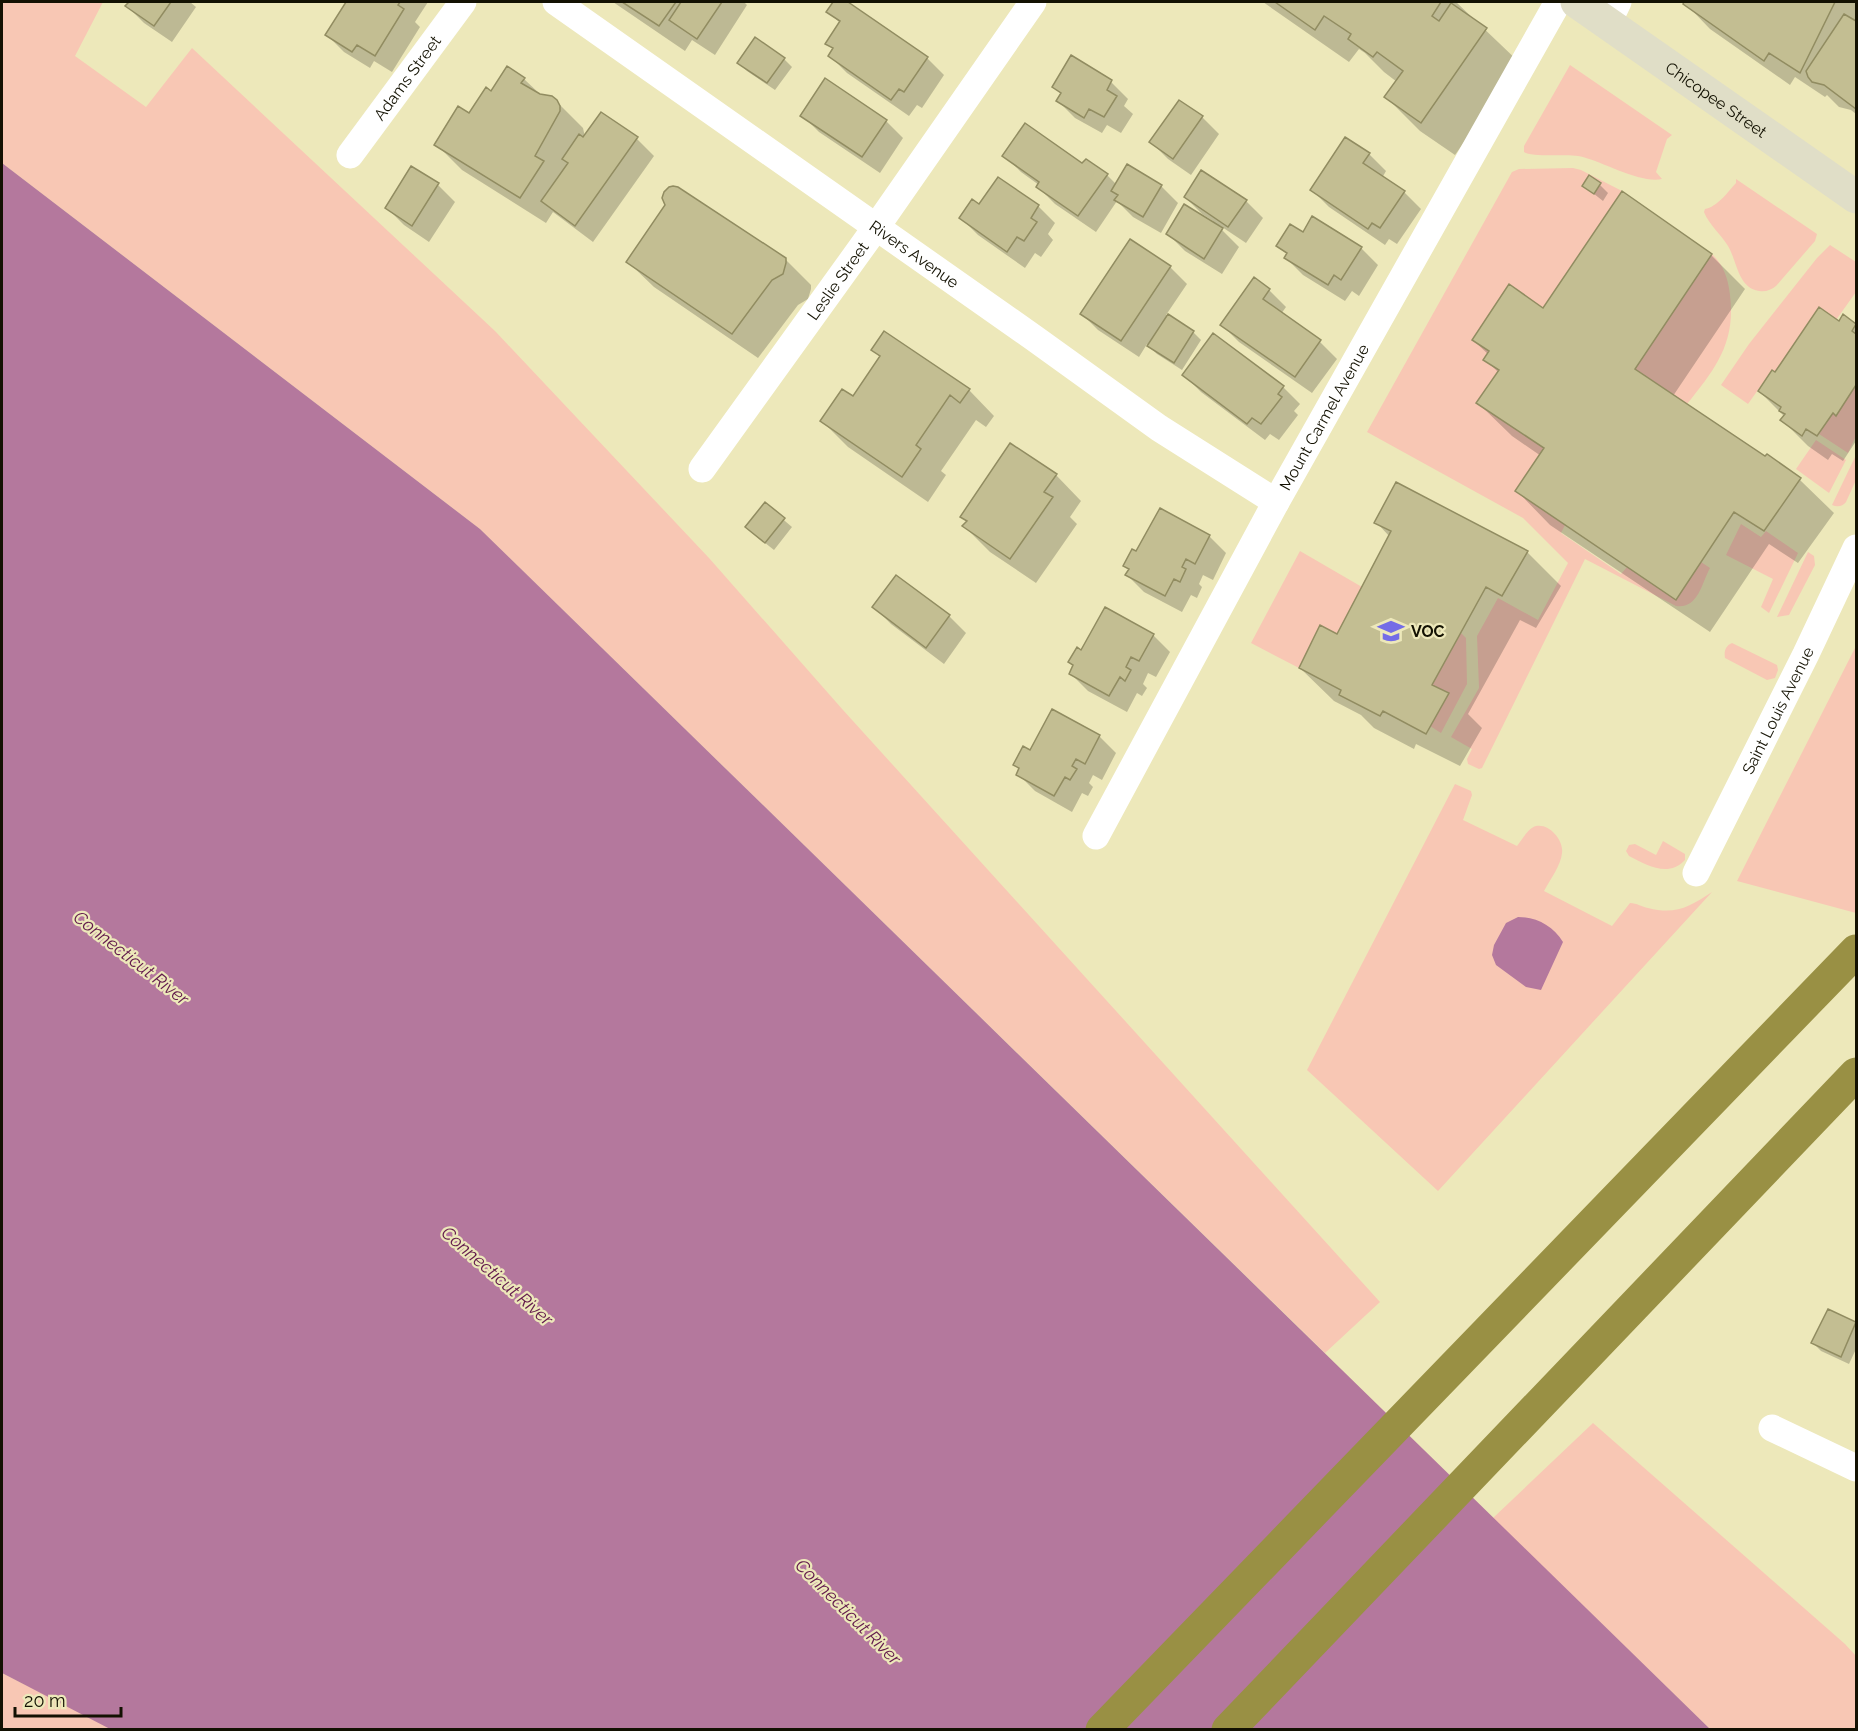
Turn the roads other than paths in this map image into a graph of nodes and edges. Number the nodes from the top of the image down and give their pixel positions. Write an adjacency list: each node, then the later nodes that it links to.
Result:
1 (463, 2): 7 (street, Adams Street)
2 (556, 2): 9 (street, Rivers Avenue)
3 (1033, 2): 9 (street, Leslie Street)
4 (1558, 2): 11 (street, Mount Carmel Avenue)
5 (1577, 2): 6 (main road, Chicopee Street)
6 (1613, 12): 8 (main road, Chicopee Street)
7 (350, 155)
8 (1857, 197)
9 (877, 226): 10 (street, Leslie Street); 11 (street, Rivers Avenue)
10 (702, 469)
11 (1276, 502): 13 (street, Mount Carmel Avenue)
12 (1857, 548): 14 (street, Saint Louis Avenue)
13 (1096, 836)
14 (1696, 873)
15 (1857, 951): 19 (highway)
16 (1857, 1074): 20 (highway)
17 (1772, 1428): 18 (street)
18 (1857, 1468)
19 (1102, 1730)
20 (1228, 1730)

